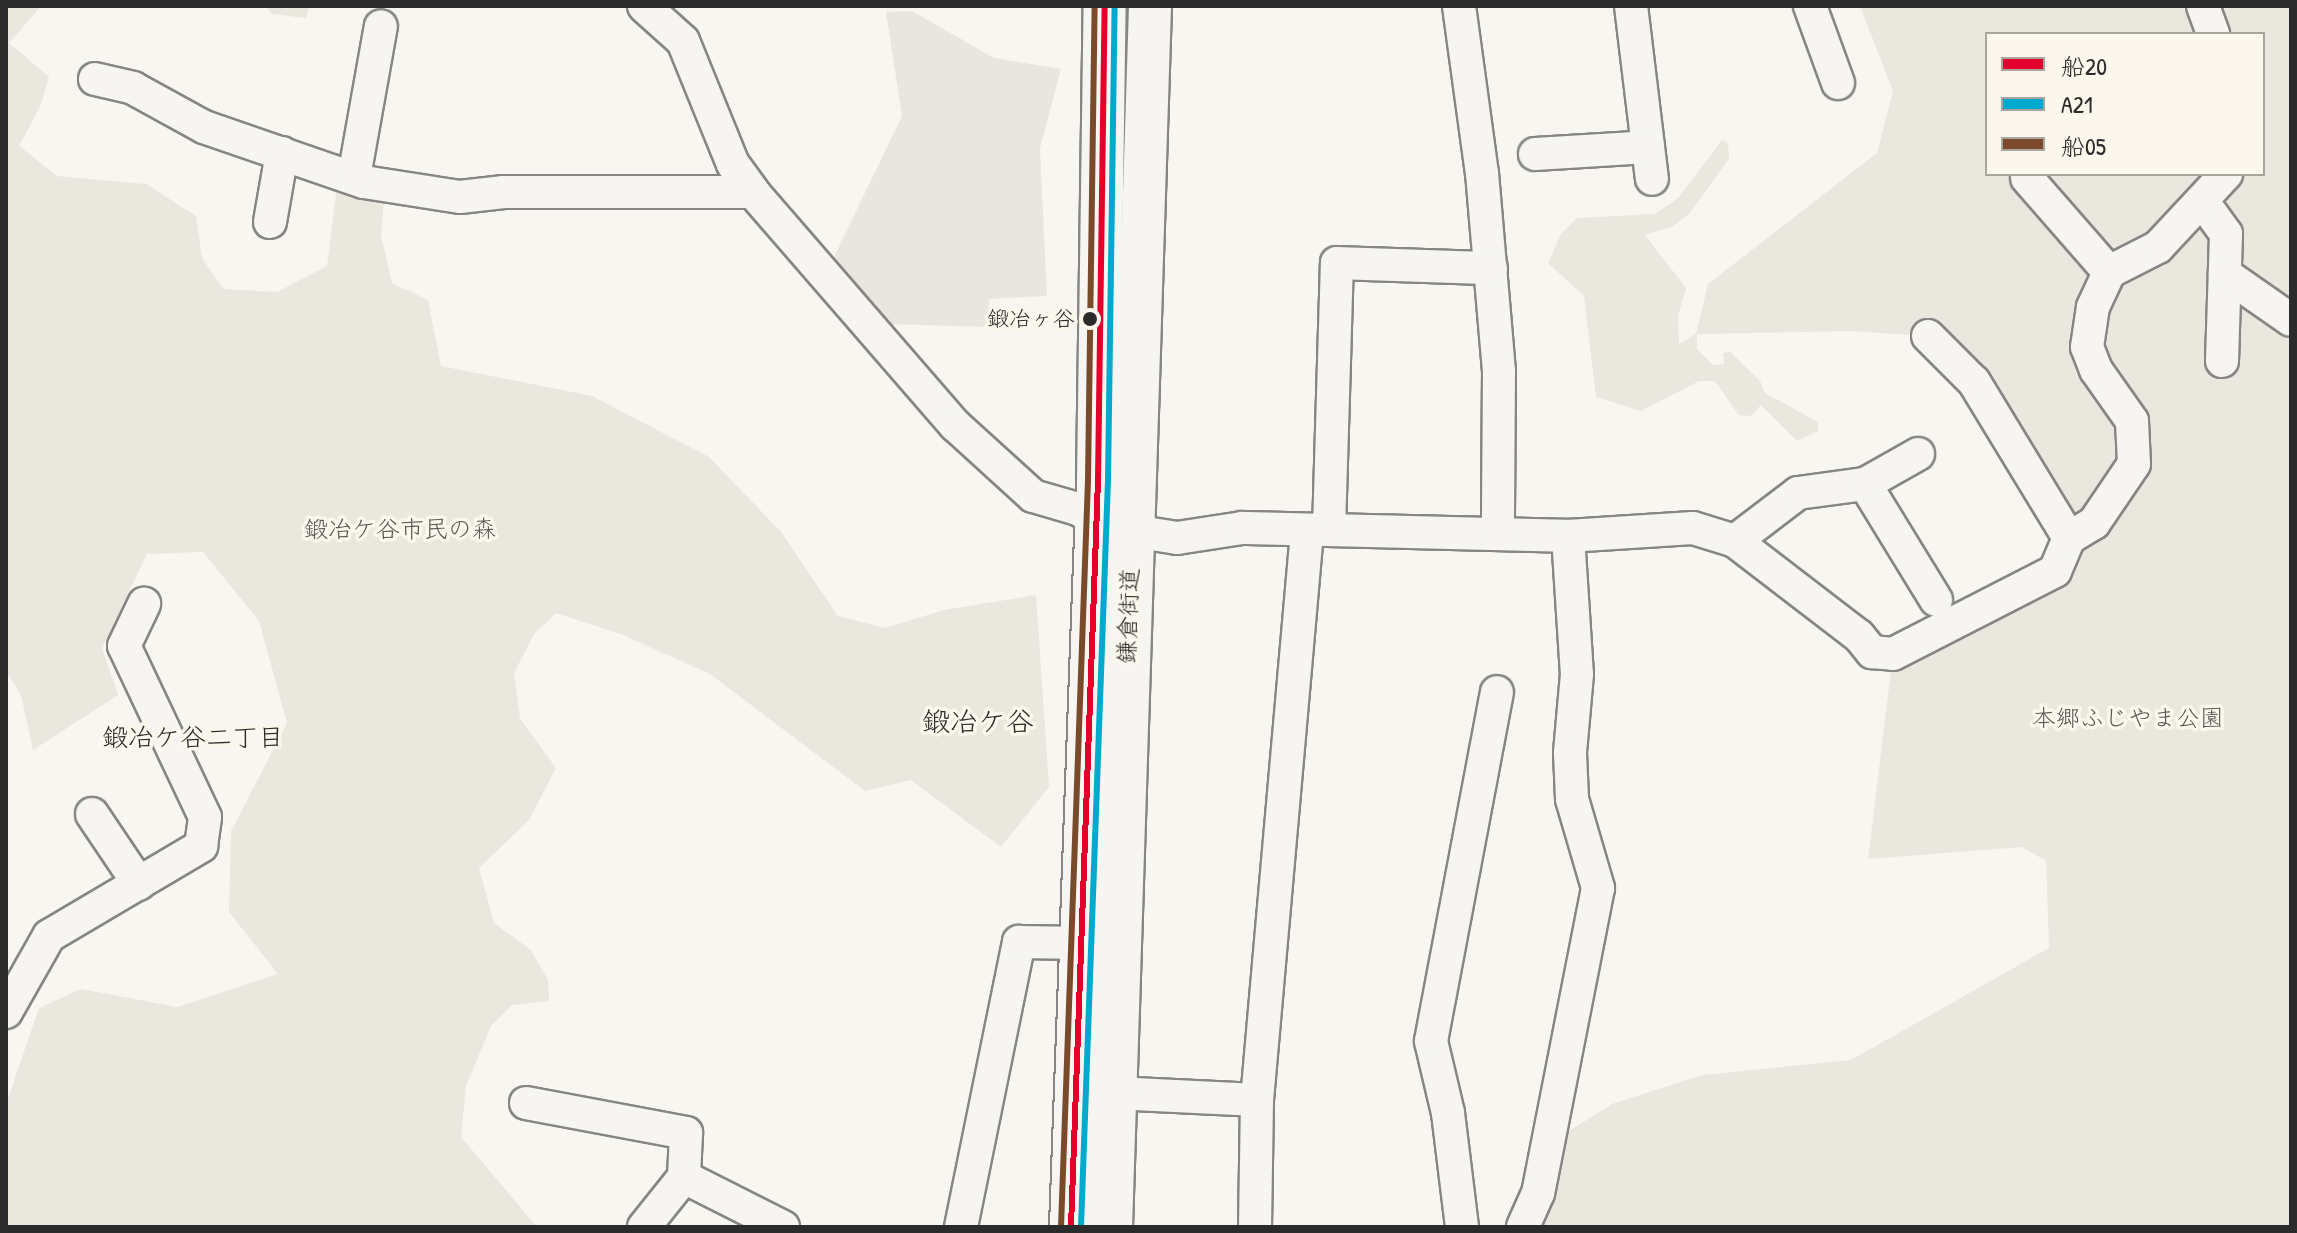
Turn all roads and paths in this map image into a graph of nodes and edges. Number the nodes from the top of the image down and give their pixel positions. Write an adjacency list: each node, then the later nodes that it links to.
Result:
1 (644, 6): 19 (street)
2 (1105, 6): 30 (main road, 鎌倉街道)
3 (1150, 6): 30 (main road, 鎌倉街道)
4 (1459, 6): 22 (street)
5 (1631, 6): 12 (street)
6 (1810, 6): 11 (street)
7 (2203, 6): 9 (street)
8 (381, 26): 16 (street)
9 (2212, 32)
10 (95, 79): 13 (street)
11 (1838, 83)
12 (1648, 147): 14 (street); 18 (street)
13 (282, 153): 16 (street); 21 (street)
14 (1535, 154)
15 (2224, 176): 20 (street)
16 (354, 177): 19 (street)
17 (2027, 178): 23 (street)
18 (1652, 179)
19 (753, 192): 30 (street)
20 (2203, 202): 23 (street); 24 (street)
21 (270, 222)
22 (1491, 268): 31 (street); 32 (street)
23 (2109, 272): 34 (street)
24 (2225, 274): 25 (street); 27 (street)
25 (2291, 320)
26 (1928, 336): 34 (street)
27 (2222, 361)
28 (1918, 454): 29 (street)
29 (1865, 484): 35 (street); 36 (street)
30 (1112, 525): 31 (street); 41 (main road, 鎌倉街道); 43 (main road, 鎌倉街道)
31 (1318, 531): 32 (street); 44 (street)
32 (1498, 533): 33 (street)
33 (1568, 536): 35 (street); 54 (street)
34 (2069, 538): 35 (street)
35 (1735, 541)
36 (1936, 600)
37 (144, 604): 40 (street)
38 (1497, 692): 53 (street)
39 (92, 814): 40 (street)
40 (139, 884): 42 (street)
41 (1084, 943): 49 (street); 50 (main road, 鎌倉街道)
42 (6, 1012)
43 (1114, 1093): 44 (street); 51 (main road, 鎌倉街道)
44 (1257, 1100): 52 (street)
45 (526, 1103): 46 (street)
46 (684, 1177): 47 (street); 48 (street)
47 (644, 1227)
48 (783, 1227)
49 (961, 1227)
50 (1071, 1227)
51 (1111, 1227)
52 (1255, 1227)
53 (1462, 1227)
54 (1523, 1227)

